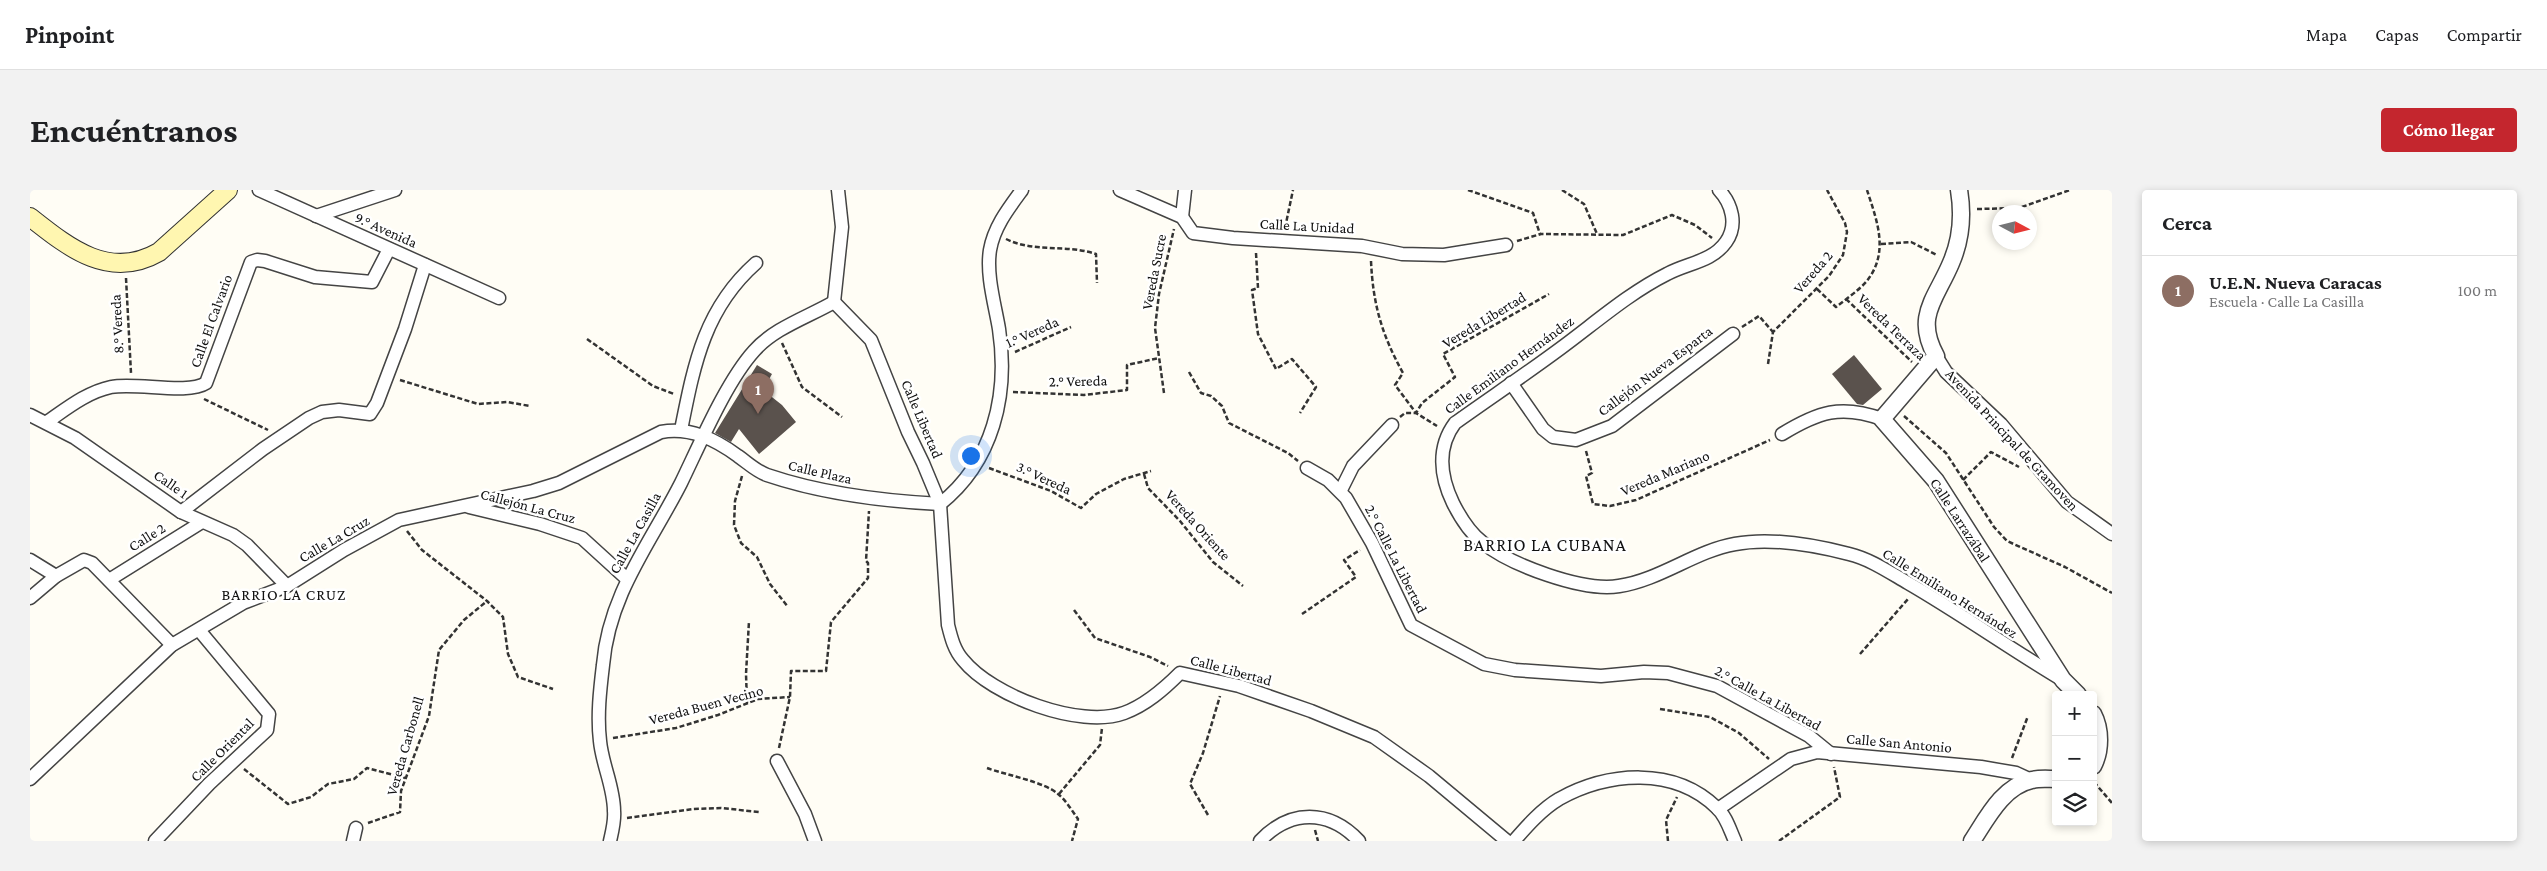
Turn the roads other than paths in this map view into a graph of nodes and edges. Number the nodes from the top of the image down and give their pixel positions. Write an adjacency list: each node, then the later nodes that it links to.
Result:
1 (228, 190): 14 (main road)
2 (259, 190): 12 (street, 9.° Avenida)
3 (395, 190): 12 (street)
4 (838, 190): 20 (street)
5 (1022, 190): 33 (street)
6 (1120, 190): 13 (street, Calle La Unidad)
7 (1185, 190): 13 (street)
8 (1719, 190): 23 (street, Calle Emiliano Hernández)
9 (1958, 190): 11 (street, Avenida Principal de Gramoven)
10 (1965, 190): 11 (street)
11 (1962, 209): 22 (street, Avenida Principal de Gramoven)
12 (316, 216): 16 (street, 9.° Avenida)
13 (1180, 216): 15 (street, Calle La Unidad)
14 (30, 217)
15 (1506, 245)
16 (389, 249): 18 (street, 9.° Avenida); 26 (street, Calle El Calvario)
17 (756, 263): 28 (street)
18 (425, 265): 19 (street, 9.° Avenida); 35 (street)
19 (499, 298)
20 (834, 302): 30 (street, Calle La Casilla); 33 (street, Calle Libertad)
21 (1733, 334): 23 (street, Callejón Nueva Esparta)
22 (1936, 356): 24 (street); 37 (street, Avenida Principal de Gramoven)
23 (1511, 383): 46 (street, Calle Emiliano Hernández)
24 (1887, 413): 29 (street); 46 (street, Calle Larrazábal)
25 (30, 415): 26 (street, Calle 1)
26 (47, 422): 35 (street, Calle 1)
27 (1392, 425): 32 (street)
28 (681, 430): 30 (street, Calle La Cruz); 34 (street, Calle La Cruz)
29 (1782, 434)
30 (704, 436): 33 (street, Calle Plaza); 40 (street, Calle La Casilla)
31 (1307, 468): 32 (street, 2.° Calle La Libertad)
32 (1341, 490): 50 (street, 2.° Calle La Libertad)
33 (940, 504): 63 (street, Calle Libertad)
34 (464, 506): 40 (street, Callejón La Cruz); 42 (street, Calle La Cruz)
35 (181, 512): 36 (street, Calle 1)
36 (202, 522): 41 (street, Calle 2); 42 (street, Calle 1)
37 (2112, 534)
38 (30, 560): 39 (street)
39 (56, 576): 41 (street); 43 (street)
40 (627, 579): 59 (street, Calle La Casilla)
41 (110, 580): 45 (street)
42 (287, 586): 44 (street, Calle La Cruz)
43 (30, 598)
44 (199, 630): 45 (street, Calle La Cruz); 57 (street, Calle Oriental)
45 (172, 645): 52 (street, Calle La Cruz)
46 (2063, 680): 47 (street, Calle Larrazábal)
47 (2074, 691)
48 (2097, 727): 49 (street)
49 (2097, 749)
50 (1831, 754): 54 (street, Calle San Antonio); 55 (street, Calle San Antonio)
51 (777, 761): 60 (street)
52 (30, 778)
53 (2052, 779): 54 (street)
54 (2031, 780): 66 (street)
55 (1718, 808): 64 (street); 65 (street)
56 (356, 828): 58 (street)
57 (155, 841)
58 (353, 841)
59 (610, 841)
60 (815, 841)
61 (1260, 841): 62 (street)
62 (1359, 841)
63 (1506, 841)
64 (1514, 841)
65 (1735, 841)
66 (1972, 841)

